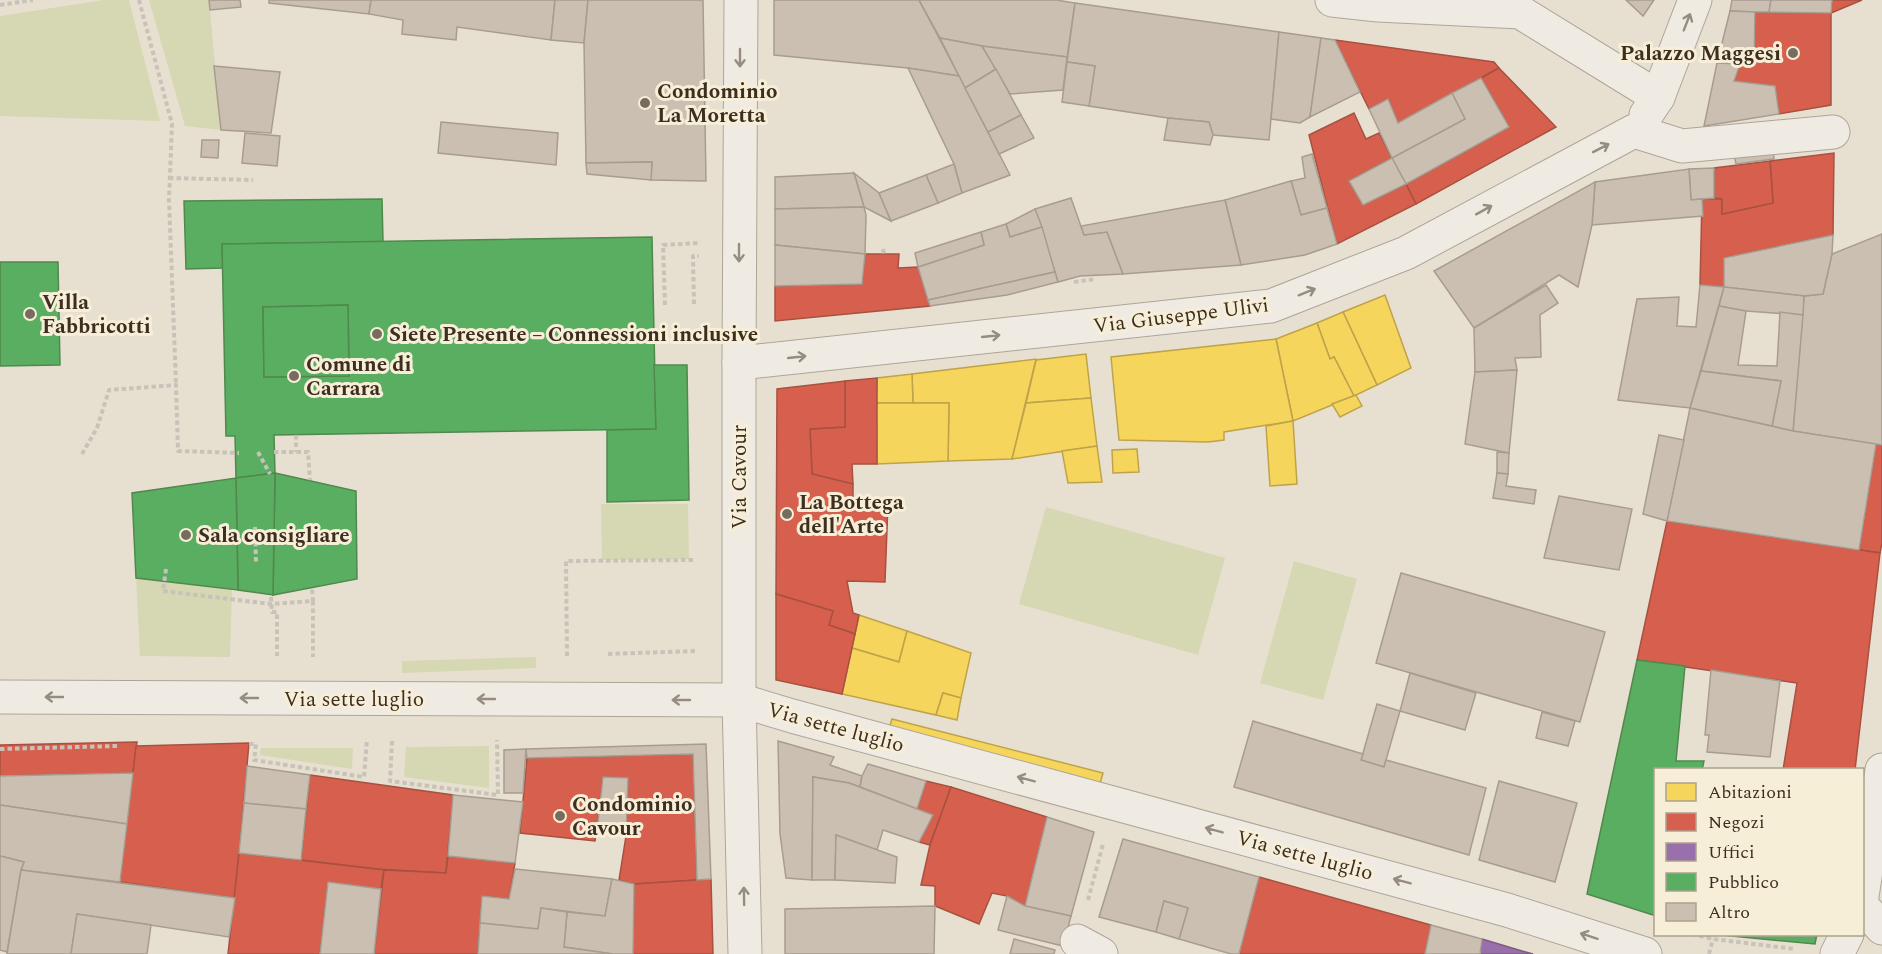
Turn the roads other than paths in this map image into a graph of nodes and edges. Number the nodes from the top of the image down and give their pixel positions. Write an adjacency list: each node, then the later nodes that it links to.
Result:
1 (741, 0): 7 (street, Via Cavour, one-way to 7)
2 (1332, 0): 4 (street)
3 (1695, 0): 4 (street, one-way to 3)
4 (1658, 97): 5 (street)
5 (1634, 131): 6 (street); 7 (street, Via Giuseppe Ulivi, one-way to 5)
6 (1833, 132)
7 (738, 363): 9 (street, Via Cavour)
8 (0, 697): 9 (street, Via sette luglio, one-way to 8)
9 (739, 700): 17 (street, Via Cavour, one-way to 9); 18 (street, Via sette luglio, one-way to 9)
10 (1882, 770): 11 (street)
11 (1864, 889)
12 (1882, 904): 13 (street)
13 (1864, 905)
14 (1864, 906): 15 (street)
15 (1882, 928)
16 (1846, 936): 19 (street)
17 (745, 954)
18 (1645, 954)
19 (1837, 954)

